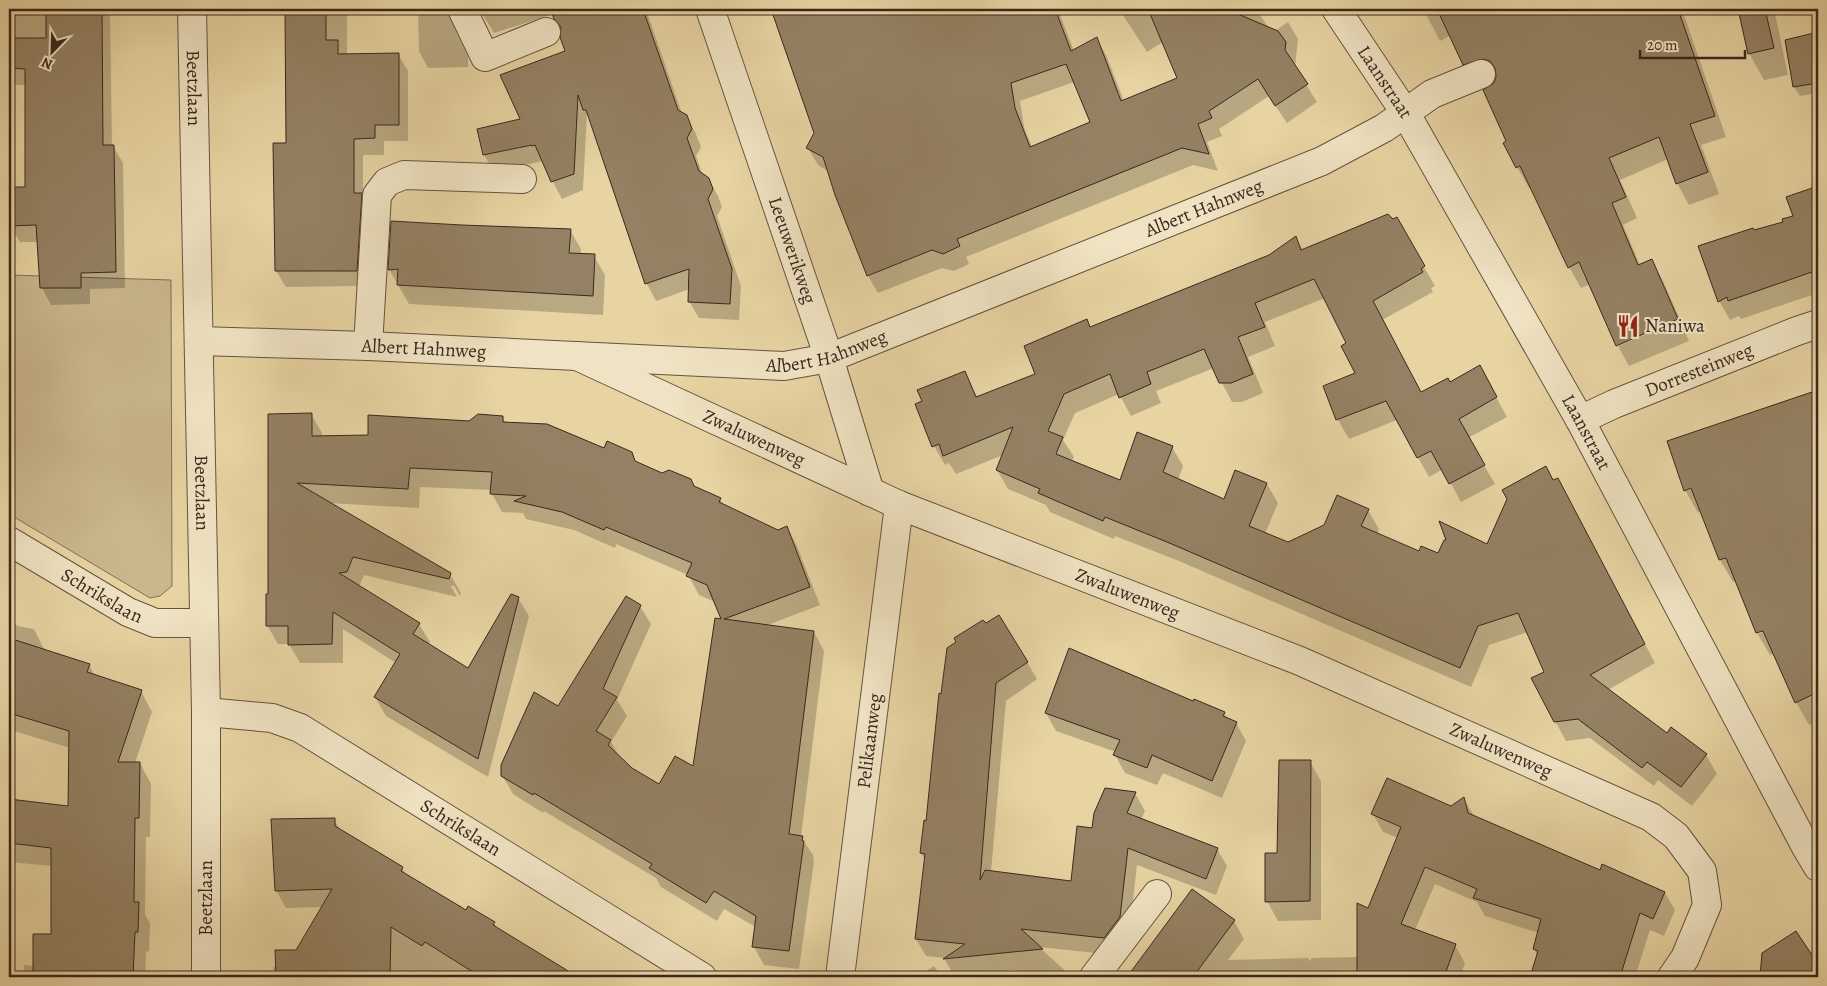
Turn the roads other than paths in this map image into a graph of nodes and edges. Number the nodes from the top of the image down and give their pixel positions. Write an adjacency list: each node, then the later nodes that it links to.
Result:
1 (192, 9): 10 (street, Beetzlaan)
2 (462, 9): 5 (street)
3 (710, 9): 13 (street, Leeuwerikweg)
4 (1336, 9): 7 (street, Laanstraat)
5 (546, 32)
6 (1481, 74): 7 (street, Albert Hahnweg)
7 (1406, 114): 13 (street, Albert Hahnweg); 14 (street, Laanstraat)
8 (522, 179): 11 (street)
9 (1818, 324): 14 (street, Dorresteinweg)
10 (199, 341): 11 (street, Albert Hahnweg); 18 (street, Beetzlaan)
11 (368, 346): 12 (street, Albert Hahnweg)
12 (577, 356): 13 (street, Albert Hahnweg); 15 (street, Zwaluwenweg)
13 (829, 358): 15 (street, Leeuwerikweg)
14 (1580, 420): 20 (street, Laanstraat)
15 (870, 492): 16 (street, Zwaluwenweg)
16 (899, 505): 24 (street, Pelikaanweg); 26 (street, Zwaluwenweg)
17 (9, 541): 18 (street, Schrikslaan)
18 (203, 623): 19 (street, Beetzlaan)
19 (206, 712): 22 (street, Beetzlaan); 23 (street, Schrikslaan)
20 (1818, 867)
21 (1157, 894): 25 (street)
22 (206, 977)
23 (702, 977)
24 (840, 977)
25 (1094, 977)
26 (1672, 977)

